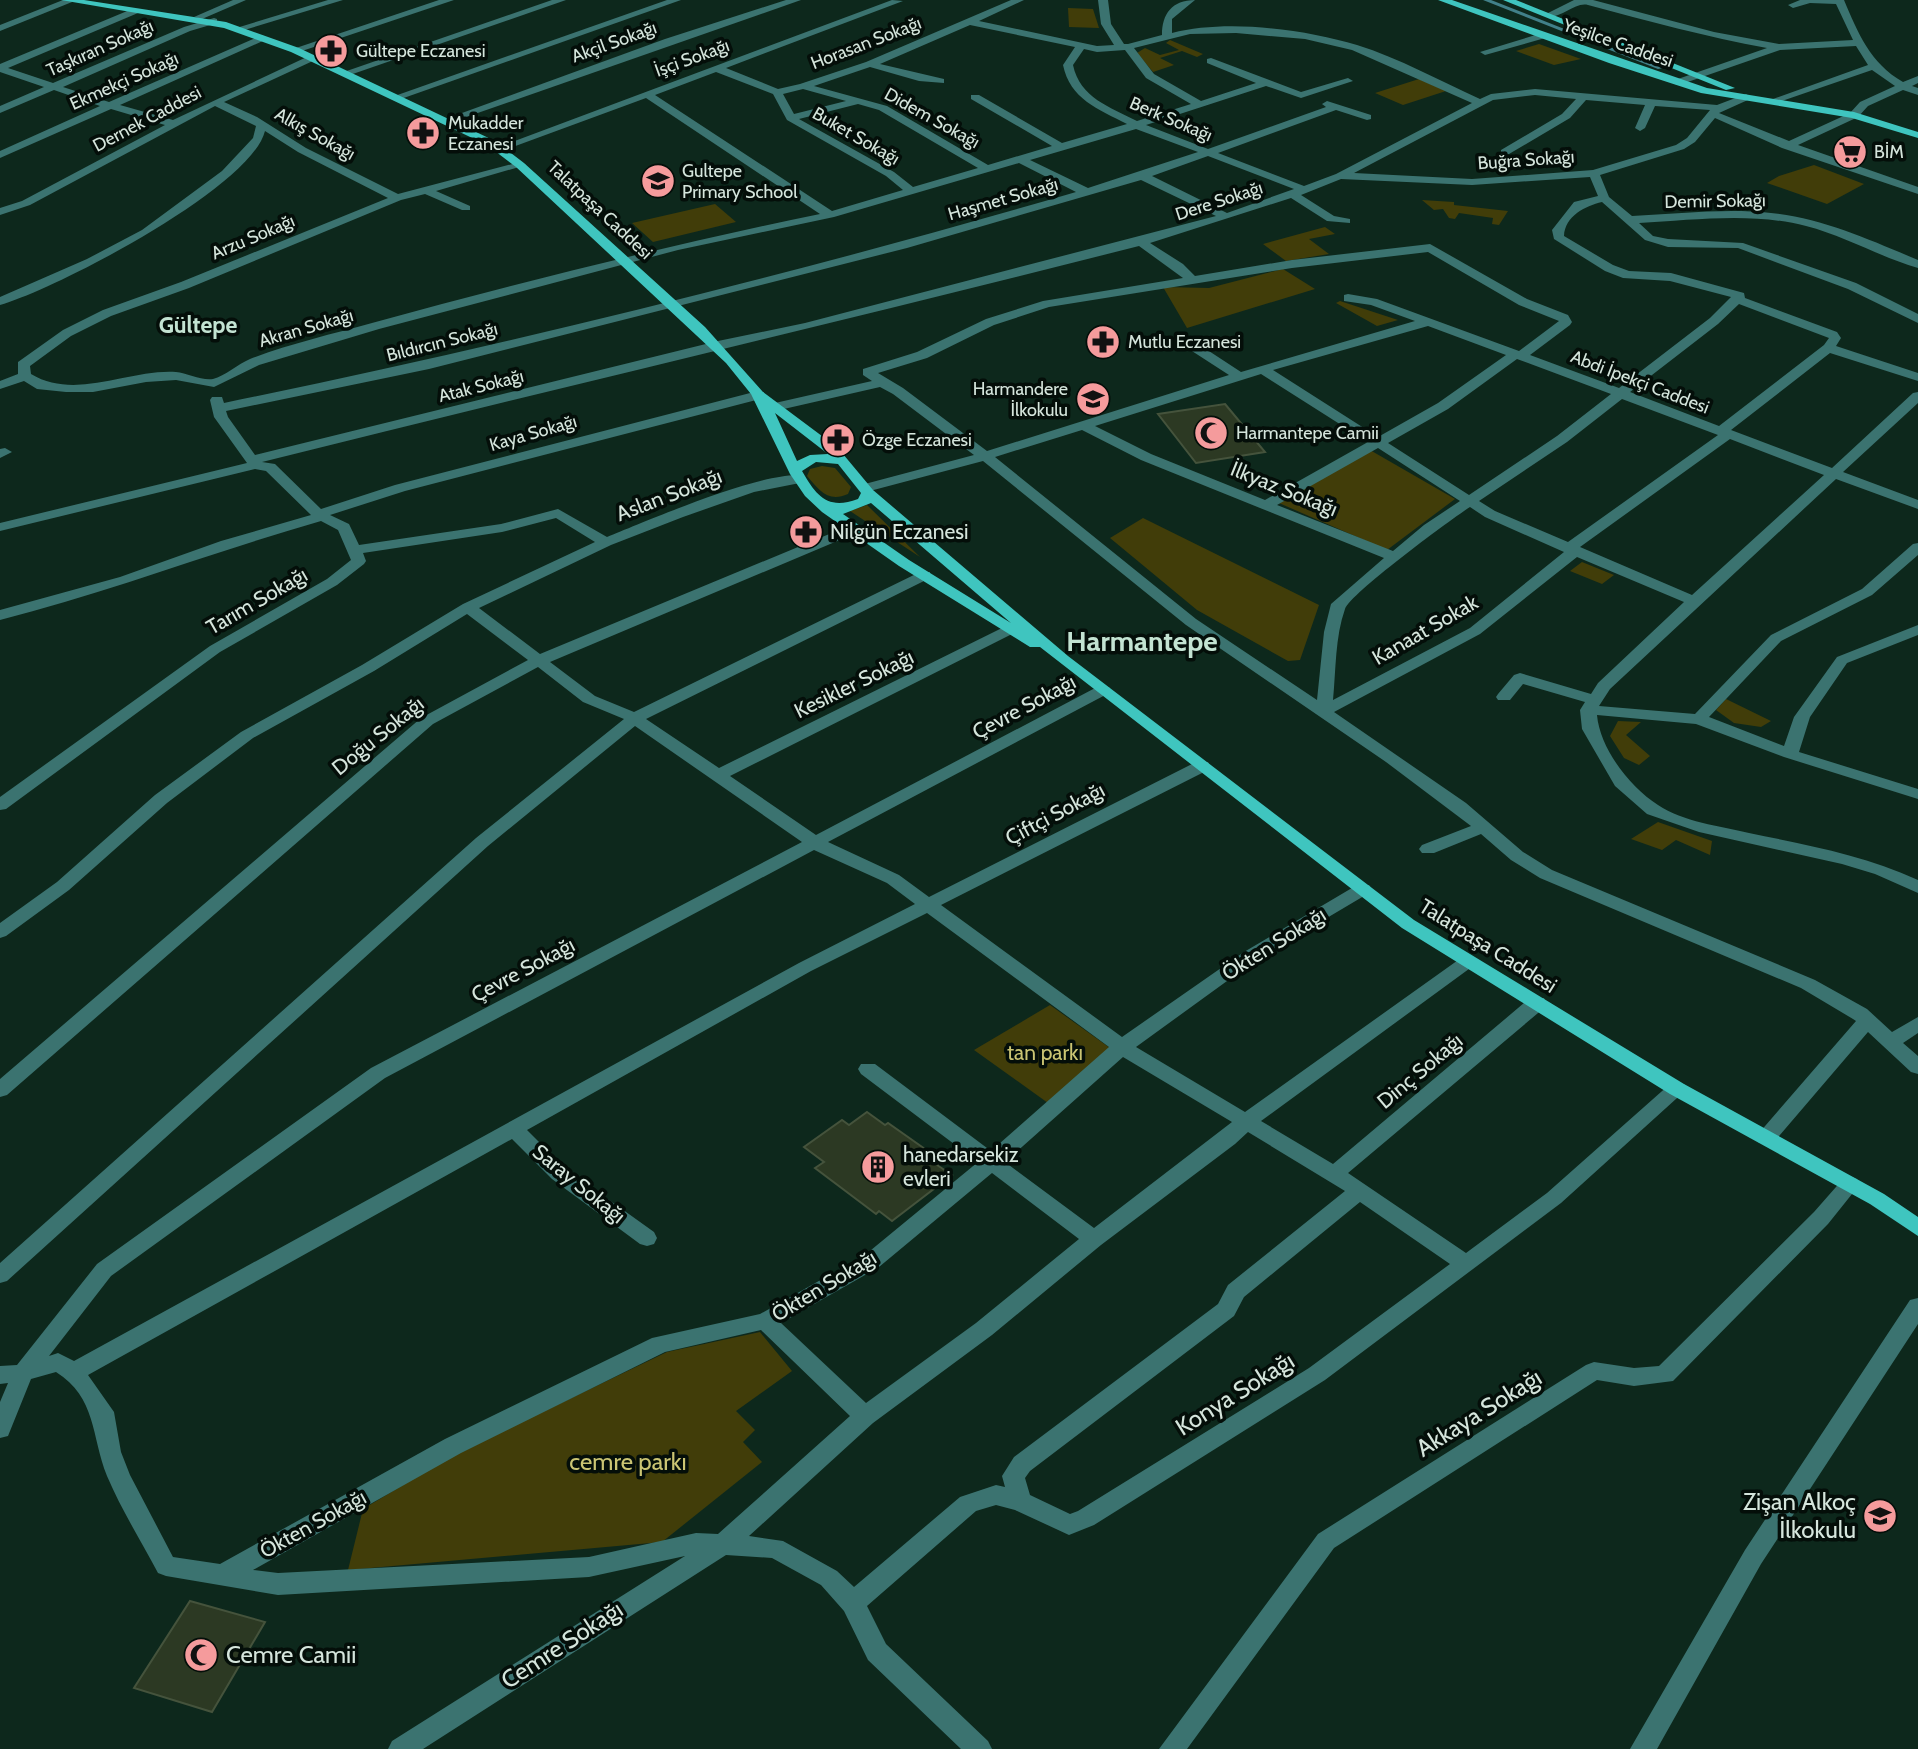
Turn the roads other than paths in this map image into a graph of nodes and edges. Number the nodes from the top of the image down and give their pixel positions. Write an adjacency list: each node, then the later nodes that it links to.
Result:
1 (69, 0): 17 (main road, Talatpaşa Caddesi); 22 (street)
2 (241, 0): 19 (street)
3 (338, 0): 23 (street)
4 (449, 0): 31 (street)
5 (561, 0): 39 (street)
6 (676, 0): 56 (street)
7 (796, 0): 70 (street, Akçil Sokağı)
8 (1019, 0): 21 (street, Horasan Sokağı)
9 (1103, 0): 30 (street)
10 (1187, 0): 24 (street)
11 (1443, 0): 25 (main road, Yeşilce Caddesi)
12 (1508, 0): 18 (main road, Yeşilce Caddesi)
13 (1582, 0): 18 (street); 29 (street)
14 (898, 1): 37 (street, İşçi Sokağı)
15 (1839, 1): 16 (street); 27 (street)
16 (1793, 5)
17 (135, 11): 19 (main road, Talatpaşa Caddesi); 38 (street)
18 (1549, 15): 40 (main road, Yeşilce Caddesi)
19 (196, 19): 20 (main road, Talatpaşa Caddesi)
20 (214, 21): 23 (main road, Talatpaşa Caddesi); 48 (street, Taşkıran Sokağı)
21 (967, 21): 28 (street); 35 (street, Horasan Sokağı)
22 (0, 28)
23 (238, 29): 26 (main road, Talatpaşa Caddesi)
24 (1167, 35): 30 (street); 60 (street)
25 (1542, 36): 32 (street); 44 (main road, Yeşilce Caddesi)
26 (262, 38): 31 (main road, Talatpaşa Caddesi); 63 (street, Ekmekçi Sokağı)
27 (1860, 43): 29 (street); 36 (street)
28 (1081, 46): 30 (street); 73 (street, Berk Sokağı)
29 (1779, 47): 40 (street)
30 (1124, 48): 62 (street)
31 (295, 50): 33 (main road, Talatpaşa Caddesi)
32 (1485, 52)
33 (311, 58): 39 (main road, Talatpaşa Caddesi); 59 (street, Dernek Caddesi)
34 (1212, 61): 45 (street)
35 (870, 64): 42 (street); 46 (street, Horasan Sokağı)
36 (1871, 67): 47 (street); 57 (street)
37 (716, 68): 49 (street); 51 (street, İşçi Sokağı)
38 (0, 69): 48 (street)
39 (343, 74): 56 (main road, Talatpaşa Caddesi)
40 (1702, 76): 44 (street); 55 (main road, Yeşilce Caddesi)
41 (1918, 79): 47 (street)
42 (940, 80)
43 (1348, 81): 52 (street)
44 (1679, 82): 55 (main road, Yeşilce Caddesi)
45 (1266, 83): 52 (street); 62 (street, Akran Sokağı)
46 (803, 86): 49 (street, Didem Sokağı); 58 (street, Didem Sokağı)
47 (1899, 86): 50 (street); 67 (street)
48 (55, 87): 63 (street); 65 (street, Taşkıran Sokağı)
49 (777, 92): 69 (street, Buket Sokağı)
50 (1918, 92)
51 (647, 94): 78 (street, İşçi Sokağı); 97 (street)
52 (1301, 95): 64 (street)
53 (1584, 96): 60 (street, Dere Sokağı); 61 (street, Dere Sokağı); 79 (street)
54 (975, 97): 77 (street)
55 (1746, 97): 57 (main road, Yeşilce Caddesi); 66 (street)
56 (394, 98): 70 (main road, Talatpaşa Caddesi)
57 (1775, 100): 67 (main road, Yeşilce Caddesi)
58 (861, 101): 69 (street); 84 (street, Didem Sokağı)
59 (215, 102): 71 (street, Dernek Caddesi); 72 (street, Alkış Sokağı)
60 (1478, 102): 87 (street, Dere Sokağı)
61 (1651, 103): 66 (street, Dere Sokağı); 74 (street)
62 (1201, 105): 73 (street, Akran Sokağı)
63 (110, 106): 71 (street); 81 (street, Ekmekçi Sokağı)
64 (1336, 107): 68 (street); 80 (street, Haşmet Sokağı)
65 (0, 110)
66 (1716, 111): 76 (street); 85 (street)
67 (1854, 115): 75 (main road, Yeşilce Caddesi); 76 (street)
68 (1367, 117)
69 (791, 118): 90 (street, Buket Sokağı)
70 (445, 121): 78 (main road, Talatpaşa Caddesi)
71 (174, 124): 96 (street, Dernek Caddesi)
72 (262, 124): 93 (street, Alkış Sokağı); 107 (street)
73 (1136, 125): 77 (street, Akran Sokağı); 80 (street, Berk Sokağı)
74 (1640, 128)
75 (1918, 135)
76 (1786, 146): 89 (street)
77 (1061, 147): 82 (street, Akran Sokağı)
78 (498, 149): 83 (main road, Talatpaşa Caddesi)
79 (1505, 152)
80 (1204, 153): 86 (street, Haşmet Sokağı); 91 (street, Berk Sokağı)
81 (0, 155)
82 (1022, 159): 84 (street, Akran Sokağı); 92 (street)
83 (520, 165): 88 (street, Arzu Sokağı); 102 (main road, Talatpaşa Caddesi)
84 (987, 169): 90 (street, Akran Sokağı)
85 (1594, 173): 87 (street, Buğra Sokağı); 94 (street, Buğra Sokağı)
86 (1142, 176): 92 (street, Haşmet Sokağı); 98 (street)
87 (1340, 176): 91 (street, Dere Sokağı)
88 (425, 190): 93 (street, Arzu Sokağı); 95 (street)
89 (1918, 191)
90 (912, 192): 97 (street, Akran Sokağı)
91 (1298, 192): 98 (street, Dere Sokağı); 99 (street, Berk Sokağı)
92 (1088, 193): 108 (street, Haşmet Sokağı)
93 (397, 198): 116 (street, Arzu Sokağı)
94 (1604, 198): 100 (street, Buğra Sokağı); 106 (street)
95 (466, 208)
96 (0, 212)
97 (830, 215): 102 (street, Akran Sokağı)
98 (1227, 217): 101 (street, Dere Sokağı)
99 (1346, 220)
100 (1630, 220): 103 (street, Demir Sokağı); 109 (street, Buğra Sokağı)
101 (1141, 242): 104 (street); 112 (street, Dere Sokağı)
102 (625, 262): 108 (main road, Talatpaşa Caddesi); 119 (street, Akran Sokağı)
103 (1918, 264)
104 (1193, 281): 114 (street); 120 (street)
105 (1348, 298): 110 (street, Abdi İpekçi Caddesi)
106 (1737, 299): 113 (street); 122 (street)
107 (0, 301)
108 (673, 304): 112 (main road, Talatpaşa Caddesi); 126 (street, Bıldırcın Sokağı)
109 (1918, 319)
110 (1427, 322): 114 (street, Abdi İpekçi Caddesi); 115 (street)
111 (1182, 340): 117 (street)
112 (718, 345): 123 (main road, Talatpaşa Caddesi); 132 (street, Atak Sokağı)
113 (1828, 348): 118 (street); 128 (street, Kanaat Sokak)
114 (1518, 355): 122 (street, Abdi İpekçi Caddesi); 129 (street)
115 (1263, 369): 117 (street); 129 (street)
116 (25, 376): 119 (street); 121 (street)
117 (1239, 376): 127 (street)
118 (1918, 377)
119 (214, 383): 126 (street)
120 (882, 383): 125 (street); 130 (street)
121 (0, 385)
122 (1620, 393): 128 (street, Abdi İpekçi Caddesi); 136 (street)
123 (759, 395): 125 (main road, Talatpaşa Caddesi); 134 (main road, Talatpaşa Caddesi); 140 (street, Kaya Sokağı)
124 (1918, 396): 133 (street)
125 (775, 407): 131 (main road, Talatpaşa Caddesi)
126 (219, 408): 132 (street)
127 (1082, 425): 130 (street); 138 (street, İlkyaz Sokağı)
128 (1725, 432): 133 (street, Abdi İpekçi Caddesi); 146 (street, Kanaat Sokak)
129 (1376, 444): 136 (street); 138 (street)
130 (985, 456): 135 (street); 159 (street)
131 (841, 461): 134 (main road); 135 (main road)
132 (253, 463): 140 (street); 141 (street, Atak Sokağı)
133 (1836, 474): 139 (street, Abdi İpekçi Caddesi); 149 (street)
134 (798, 475): 137 (main road); 143 (street, Aslan Sokağı)
135 (867, 491): 137 (main road); 154 (main road, Talatpaşa Caddesi)
136 (1465, 501): 146 (street); 147 (street)
137 (818, 503): 142 (main road, Talatpaşa Caddesi)
138 (1266, 505): 147 (street, İlkyaz Sokağı)
139 (1918, 505)
140 (320, 515): 145 (street); 151 (street, Kaya Sokağı)
141 (0, 527)
142 (856, 528): 148 (main road, Talatpaşa Caddesi); 155 (street, Doğu Sokağı)
143 (606, 542): 145 (street, Aslan Sokağı); 150 (street)
144 (1918, 547): 161 (street)
145 (355, 550): 166 (street, Tarım Sokağı)
146 (1571, 550): 149 (street); 159 (street, Kanaat Sokak)
147 (1394, 557): 159 (street)
148 (925, 575): 153 (main road, Talatpaşa Caddesi); 160 (street)
149 (1694, 601): 158 (street)
150 (468, 607): 155 (street); 173 (street)
151 (0, 615)
152 (1918, 629): 162 (street)
153 (1009, 631): 154 (main road, Talatpaşa Caddesi); 164 (street, Kesikler Sokağı)
154 (1063, 659): 156 (main road, Talatpaşa Caddesi)
155 (538, 661): 160 (street); 183 (street, Doğu Sokağı)
156 (1103, 690): 163 (main road, Talatpaşa Caddesi); 168 (street, Çevre Sokağı)
157 (1504, 697): 158 (street)
158 (1592, 706): 161 (street); 170 (street)
159 (1324, 711): 167 (street)
160 (635, 718): 164 (street); 195 (street)
161 (1699, 719): 162 (street)
162 (1790, 754): 165 (street)
163 (1202, 766): 171 (main road, Talatpaşa Caddesi); 172 (street, Çiftçi Sokağı)
164 (718, 775): 168 (street)
165 (1918, 794)
166 (0, 804)
167 (1481, 828): 169 (street); 176 (street)
168 (815, 842): 172 (street); 199 (street, Çevre Sokağı)
169 (1428, 849)
170 (1918, 887)
171 (1363, 889): 174 (main road, Talatpaşa Caddesi); 179 (street, Ökten Sokağı)
172 (930, 906): 179 (street); 185 (street, Çiftçi Sokağı)
173 (0, 932)
174 (1466, 962): 175 (main road, Talatpaşa Caddesi); 184 (street, Cemre Sokağı)
175 (1537, 1003): 182 (main road, Talatpaşa Caddesi); 188 (street, Dinç Sokağı)
176 (1867, 1021): 178 (street); 186 (street)
177 (1918, 1024): 178 (street)
178 (1891, 1042): 180 (street)
179 (1122, 1047): 184 (street); 187 (street, Ökten Sokağı)
180 (1918, 1067)
181 (868, 1069): 187 (street)
182 (1677, 1089): 186 (main road, Talatpaşa Caddesi); 194 (street, Konya Sokağı)
183 (0, 1090)
184 (1245, 1122): 188 (street); 193 (street, Cemre Sokağı)
185 (513, 1128): 192 (street, Saray Sokağı); 198 (street, Çiftçi Sokağı)
186 (1766, 1138): 189 (main road, Talatpaşa Caddesi)
187 (991, 1162): 193 (street); 197 (street, Ökten Sokağı)
188 (1334, 1174): 190 (street)
189 (1850, 1184): 191 (main road, Talatpaşa Caddesi); 208 (street, Akkaya Sokağı)
190 (1359, 1191): 194 (street); 202 (street)
191 (1916, 1223)
192 (647, 1238)
193 (1094, 1239): 200 (street, Cemre Sokağı)
194 (1466, 1265): 202 (street, Konya Sokağı)
195 (0, 1275)
196 (1918, 1306): 209 (street)
197 (765, 1321): 200 (street); 204 (street, Ökten Sokağı)
198 (74, 1372): 199 (street); 204 (street)
199 (11, 1374): 201 (street, Çevre Sokağı)
200 (865, 1416): 203 (street, Cemre Sokağı)
201 (0, 1429)
202 (1020, 1501): 205 (street)
203 (725, 1543): 204 (street); 205 (street); 206 (street, Cemre Sokağı)
204 (222, 1575)
205 (853, 1603): 207 (street)
206 (401, 1749)
207 (979, 1749)
208 (1172, 1749)
209 (1643, 1749)

